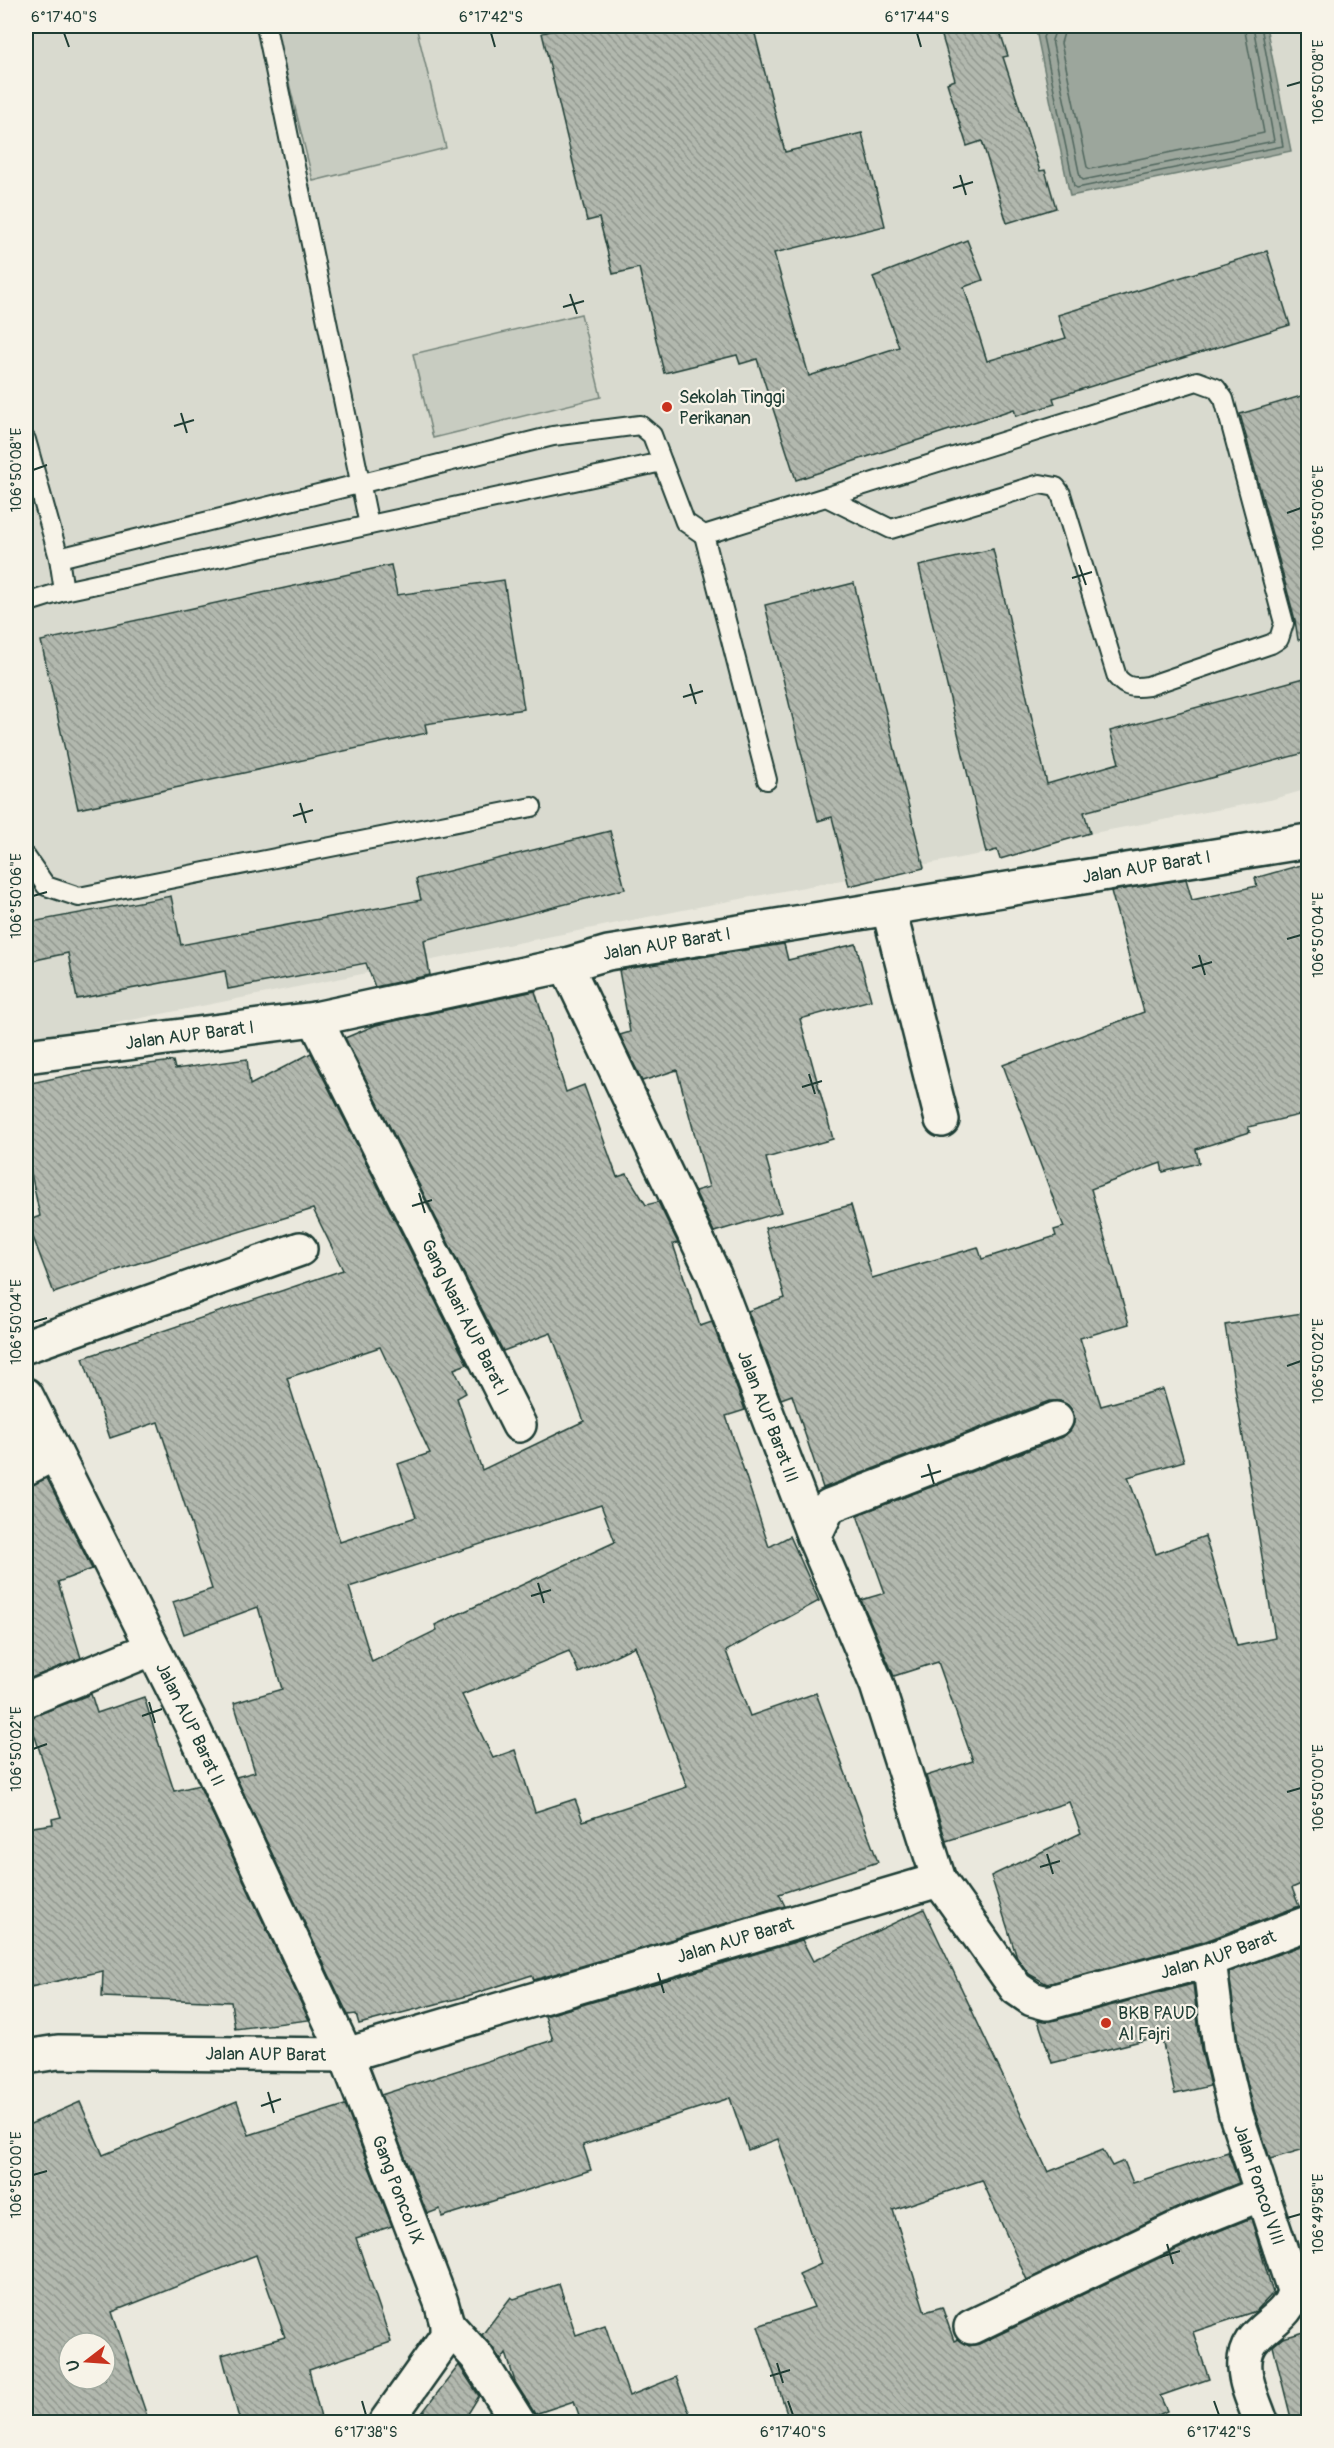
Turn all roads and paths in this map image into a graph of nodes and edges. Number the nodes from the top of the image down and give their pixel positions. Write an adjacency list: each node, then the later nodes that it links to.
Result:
1 (266, 26): 4 (lane)
2 (26, 440): 8 (lane)
3 (662, 462): 4 (lane); 6 (lane); 7 (lane)
4 (361, 484): 6 (lane); 8 (lane)
5 (826, 497): 5 (lane); 7 (lane)
6 (369, 525): 9 (lane)
7 (704, 535): 11 (lane)
8 (59, 558): 9 (lane)
9 (64, 591): 10 (lane)
10 (26, 603)
11 (767, 780)
12 (532, 807): 14 (lane)
13 (1308, 841): 15 (street, Jalan AUP Barat I)
14 (26, 857)
15 (889, 910): 16 (street, Jalan AUP Barat I); 19 (street)
16 (566, 965): 17 (street, Jalan AUP Barat I); 27 (street, Jalan AUP Barat III)
17 (315, 1019): 18 (street, Jalan AUP Barat I); 24 (street, Gang Naari AUP Barat I)
18 (26, 1056)
19 (942, 1120)
20 (300, 1250): 21 (street)
21 (26, 1346)
22 (26, 1395): 25 (street, Jalan AUP Barat II)
23 (1056, 1419): 27 (street)
24 (519, 1425)
25 (55, 1453): 26 (street); 28 (street, Jalan AUP Barat II)
26 (26, 1468)
27 (814, 1537): 30 (street, Jalan AUP Barat III)
28 (151, 1649): 29 (street); 33 (street, Jalan AUP Barat II)
29 (26, 1700)
30 (939, 1880): 32 (street, Jalan AUP Barat); 33 (street, Jalan AUP Barat)
31 (1308, 1923): 32 (street, Jalan AUP Barat)
32 (1209, 1960): 35 (street, Jalan Poncol VIII)
33 (346, 2055): 34 (street, Jalan AUP Barat); 36 (street, Gang Poncol IX)
34 (26, 2057)
35 (1261, 2194): 37 (street); 40 (street, Jalan Poncol VIII)
36 (447, 2324): 38 (street); 39 (street, Gang Poncol IX)
37 (971, 2327)
38 (386, 2422)
39 (518, 2422)
40 (1261, 2422)

